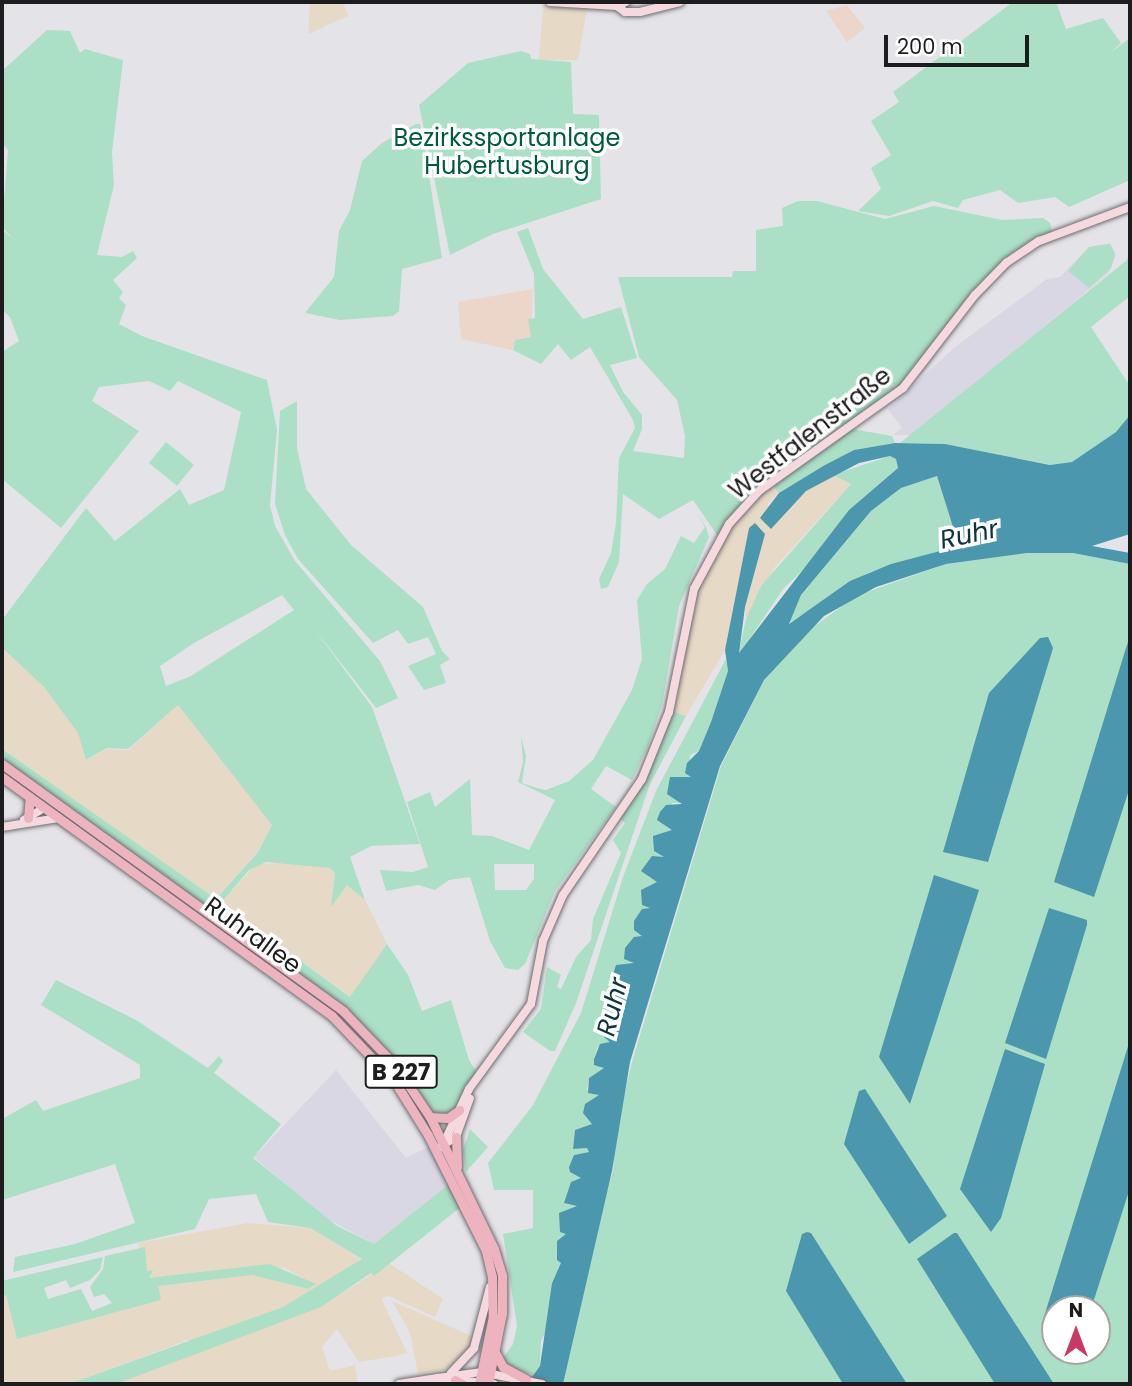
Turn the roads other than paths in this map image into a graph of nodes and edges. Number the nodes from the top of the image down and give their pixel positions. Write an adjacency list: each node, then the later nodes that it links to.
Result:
1 (550, 2): 4 (main road)
2 (626, 2): 4 (main road)
3 (680, 2): 4 (main road)
4 (617, 6)
5 (1130, 207): 16 (main road, Westfalenstraße)
6 (2, 764): 8 (main road, Ruhrallee / B 227)
7 (2, 777): 9 (main road, Ruhrallee / B 227)
8 (42, 793): 9 (main road); 11 (main road, Ruhrallee / B 227)
9 (30, 797): 10 (main road, Ruhrallee / B 227); 12 (main road)
10 (44, 808): 11 (main road); 12 (main road); 13 (main road, Ruhrallee / B 227)
11 (62, 808): 18 (main road, Ruhrallee / B 227)
12 (28, 818): 14 (main road)
13 (58, 818): 14 (main road); 19 (main road, Ruhrallee / B 227)
14 (19, 824): 15 (main road)
15 (2, 827)
16 (480, 1076): 17 (main road, Westfalenstraße); 20 (main road, Westfalenstraße)
17 (459, 1110): 18 (main road); 21 (main road, Westfalenstraße)
18 (430, 1117): 21 (main road, Ruhrallee / B 227)
19 (430, 1137): 21 (main road); 22 (main road, Ruhrallee / B 227)
20 (456, 1137): 21 (main road); 23 (main road)
21 (443, 1145): 22 (main road, Westfalenstraße); 23 (main road, B 227)
22 (441, 1160): 23 (main road, B 227)
23 (454, 1179): 24 (main road, B 227)
24 (464, 1198): 25 (main road, B 227); 26 (main road, B 227)
25 (492, 1278): 28 (main road); 30 (main road, B 227)
26 (496, 1354): 27 (main road); 30 (main road, B 227)
27 (513, 1375): 29 (main road); 30 (main road)
28 (456, 1379): 30 (main road); 31 (main road)
29 (526, 1379): 33 (main road)
30 (484, 1380): 32 (main road)
31 (399, 1384)
32 (494, 1384)
33 (541, 1384)

